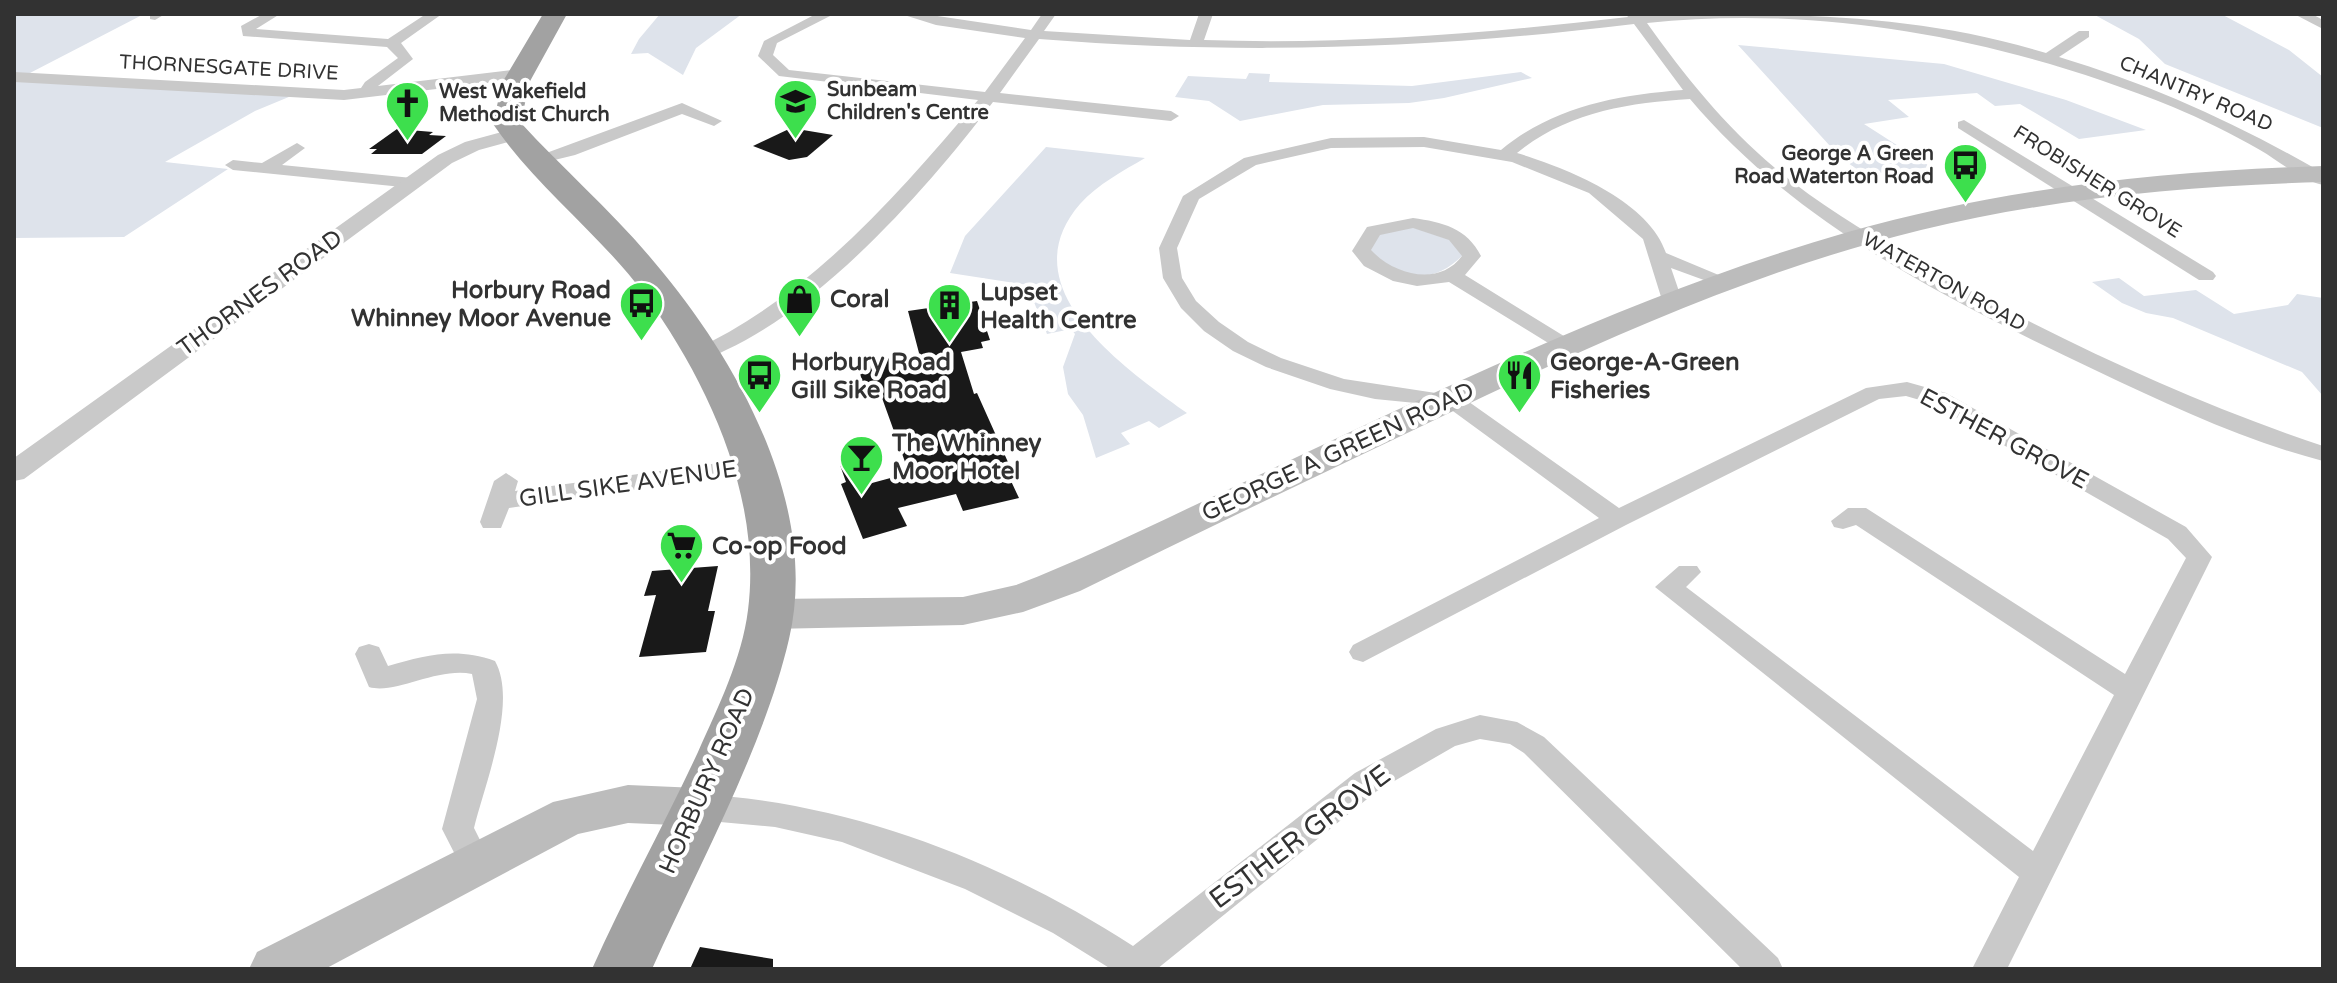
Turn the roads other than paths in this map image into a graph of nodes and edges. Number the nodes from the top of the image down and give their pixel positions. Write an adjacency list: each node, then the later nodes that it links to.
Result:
1 (273, 14): 15 (street)
2 (435, 14): 15 (street)
3 (555, 14): 19 (highway)
4 (827, 14): 24 (street)
5 (908, 14): 14 (street, CHANTRY ROAD)
6 (1049, 14): 14 (street)
7 (1206, 14): 16 (street)
8 (2301, 14): 11 (street)
9 (1503, 16): 12 (street)
10 (1635, 17): 12 (street, CHANTRY ROAD); 17 (street, CHANTRY ROAD); 23 (street, WATERTON ROAD)
11 (2323, 25)
12 (1521, 34): 16 (street, CHANTRY ROAD)
13 (2084, 34): 17 (street)
14 (1035, 35): 16 (street, CHANTRY ROAD); 24 (street)
15 (391, 43): 22 (street)
16 (1195, 45)
17 (2046, 59): 35 (street, CHANTRY ROAD)
18 (60, 63): 21 (street)
19 (520, 74): 22 (street, THORNESGATE DRIVE); 30 (highway)
20 (14, 77): 21 (street, THORNESGATE DRIVE)
21 (31, 78): 22 (street, THORNESGATE DRIVE)
22 (368, 92)
23 (1694, 94): 32 (street); 38 (street, WATERTON ROAD)
24 (990, 97): 27 (street); 45 (street)
25 (666, 100): 26 (street)
26 (682, 108): 28 (street); 30 (street)
27 (1171, 116)
28 (714, 121)
29 (1964, 125): 37 (street, FROBISHER GROVE)
30 (527, 147): 36 (street, THORNES ROAD); 45 (highway, HORBURY ROAD)
31 (297, 148): 34 (street)
32 (1505, 155): 39 (street); 46 (street)
33 (233, 165): 34 (street)
34 (265, 168): 36 (street)
35 (2320, 176): 37 (main road, GEORGE A GREEN ROAD)
36 (412, 183): 49 (street, THORNES ROAD)
37 (2073, 194): 38 (main road, GEORGE A GREEN ROAD); 41 (street, FROBISHER GROVE)
38 (1861, 238): 42 (main road, GEORGE A GREEN ROAD); 47 (street, WATERTON ROAD)
39 (1666, 259): 42 (street); 43 (street)
40 (1452, 276): 40 (street); 44 (street)
41 (2206, 276)
42 (1723, 281): 43 (main road, GEORGE A GREEN ROAD)
43 (1672, 300): 44 (main road, GEORGE A GREEN ROAD)
44 (1565, 345): 46 (main road, GEORGE A GREEN ROAD)
45 (699, 355): 48 (highway, HORBURY ROAD)
46 (1450, 400): 51 (street); 54 (main road, GEORGE A GREEN ROAD)
47 (2323, 454)
48 (755, 466): 50 (street, GILL SIKE AVENUE); 54 (highway, HORBURY ROAD)
49 (14, 472)
50 (500, 501)
51 (1617, 519): 55 (street, ESTHER GROVE); 57 (street, ESTHER GROVE)
52 (1843, 521): 57 (street)
53 (1688, 572): 60 (street)
54 (770, 614): 58 (highway, HORBURY ROAD)
55 (1363, 652)
56 (369, 654): 59 (street)
57 (2130, 691): 60 (street, ESTHER GROVE)
58 (698, 807): 59 (main road); 61 (street); 63 (highway, HORBURY ROAD)
59 (475, 862): 62 (main road)
60 (2036, 872): 65 (street, ESTHER GROVE)
61 (1134, 967): 64 (street, ESTHER GROVE)
62 (275, 969)
63 (622, 969)
64 (1766, 969)
65 (1989, 969)

